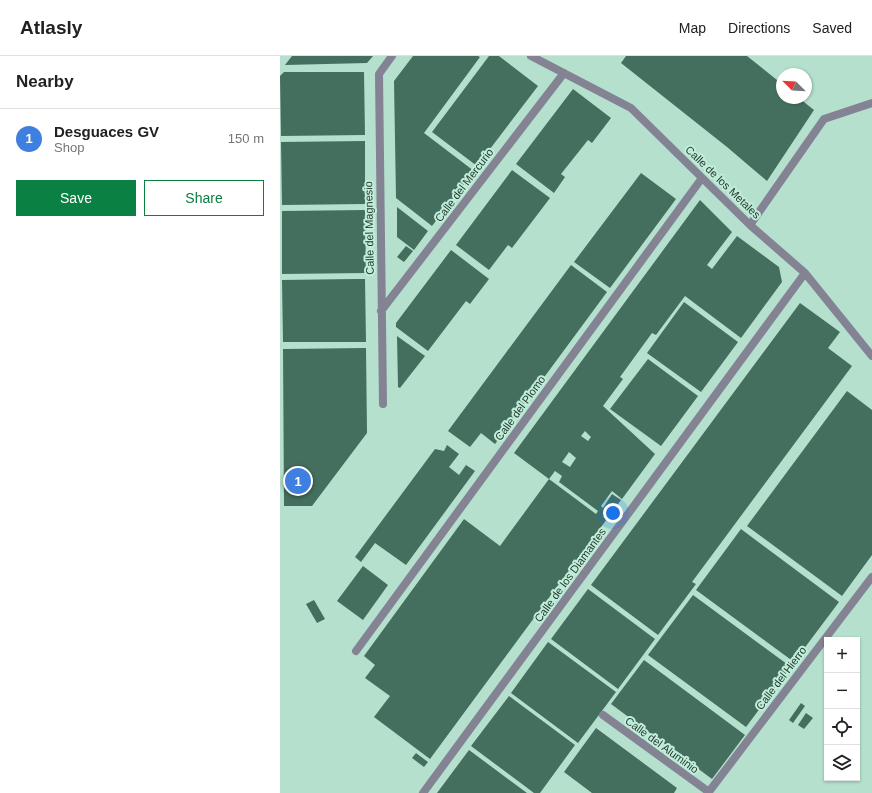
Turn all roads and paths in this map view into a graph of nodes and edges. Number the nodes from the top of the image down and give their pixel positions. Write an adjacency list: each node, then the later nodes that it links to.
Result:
1 (392, 56): 8 (street, Calle del Magnesio)
2 (531, 56): 3 (street, Calle de los Metales)
3 (564, 73): 5 (street, Calle de los Metales); 8 (street, Calle del Mercurio)
4 (872, 103): 6 (street)
5 (702, 178): 6 (street, Calle de los Metales); 12 (street, Calle del Plomo)
6 (750, 225): 7 (street, Calle de los Metales)
7 (805, 273): 9 (street, Calle de los Metales); 14 (street, Calle de los Diamantes)
8 (382, 311): 10 (street, Calle del Magnesio)
9 (872, 356)
10 (383, 404)
11 (872, 577): 15 (street, Calle del Hierro)
12 (356, 651)
13 (603, 715): 15 (street, Calle del Aluminio)
14 (423, 793)
15 (708, 793)

